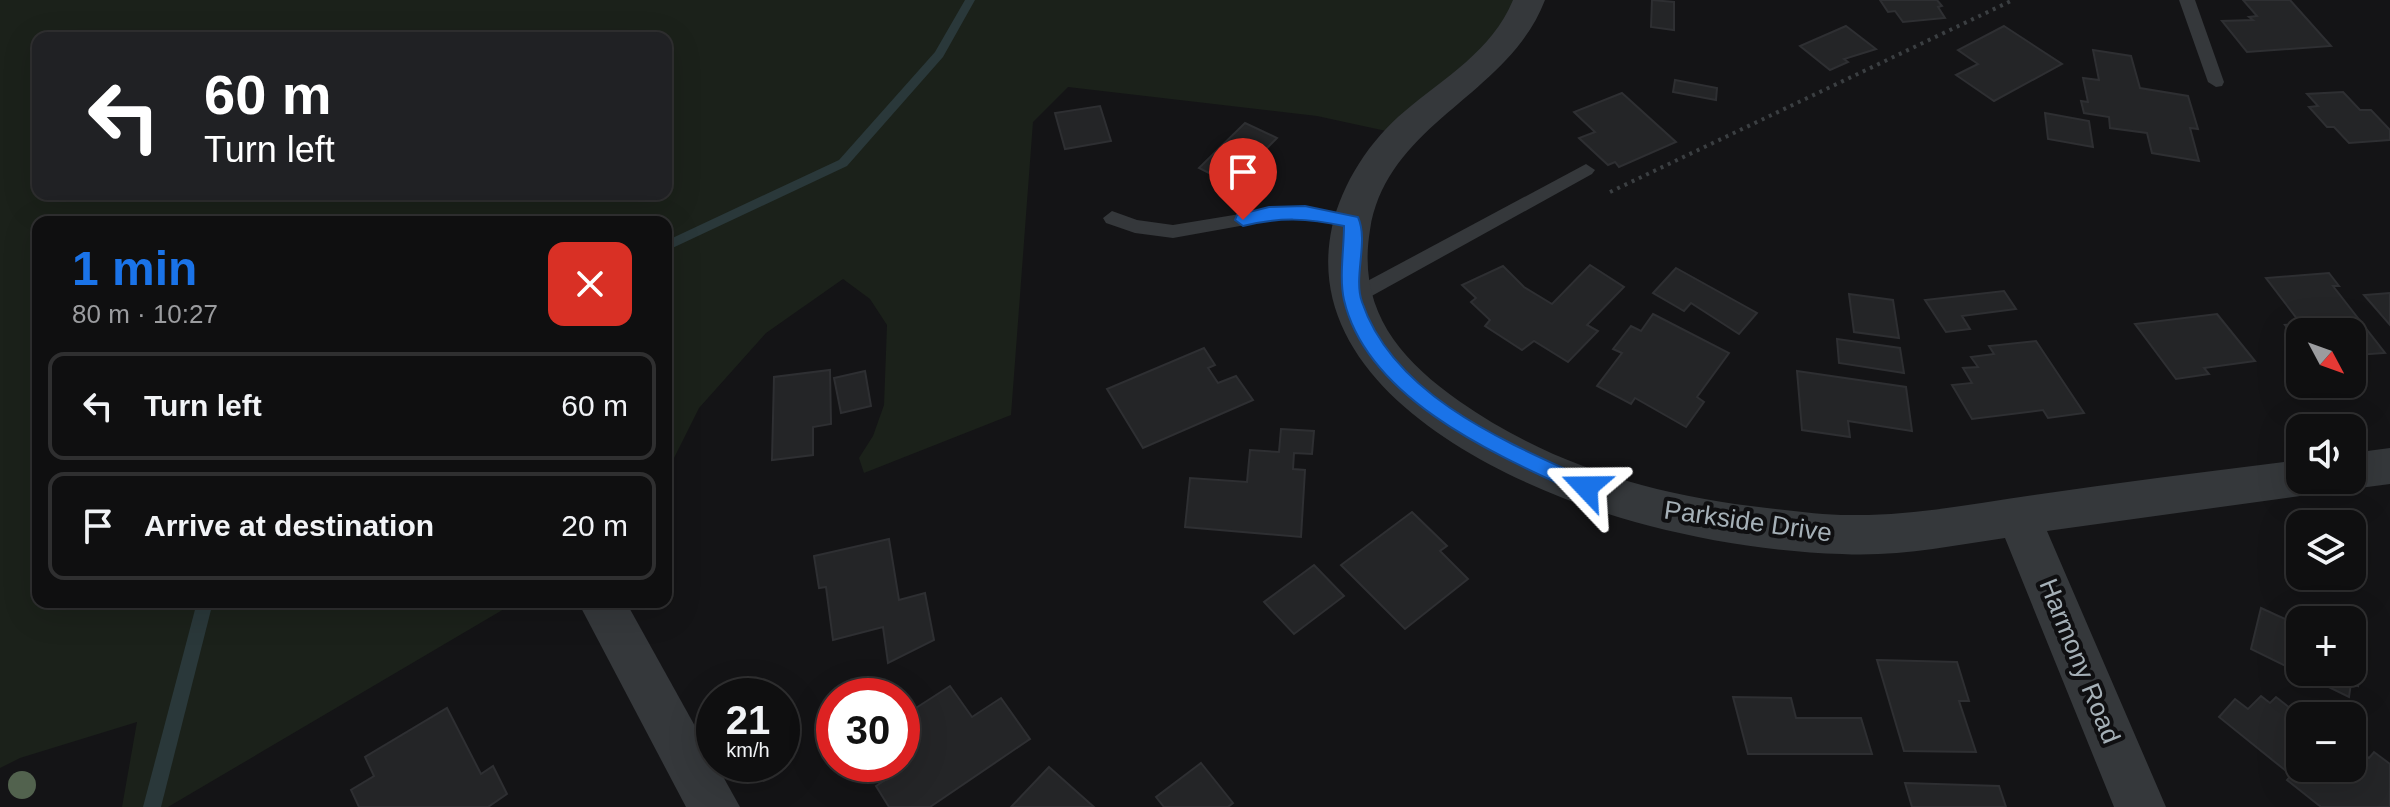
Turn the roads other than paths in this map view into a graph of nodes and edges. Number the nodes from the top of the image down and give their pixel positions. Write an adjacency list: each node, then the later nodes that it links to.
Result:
1 (1529, 0): 6 (street, Parkside Drive)
2 (2187, 0): 3 (lane)
3 (2216, 82)
4 (1586, 170): 7 (lane)
5 (1112, 218): 6 (lane)
6 (1353, 221): 7 (street, Parkside Drive)
7 (1352, 298): 11 (street, Parkside Drive)
8 (2390, 466): 9 (street)
9 (2366, 469)
10 (2286, 480): 11 (street, Parkside Drive)
11 (2018, 516): 14 (street, Harmony Road)
12 (604, 608): 13 (street)
13 (714, 807)
14 (2140, 807)

